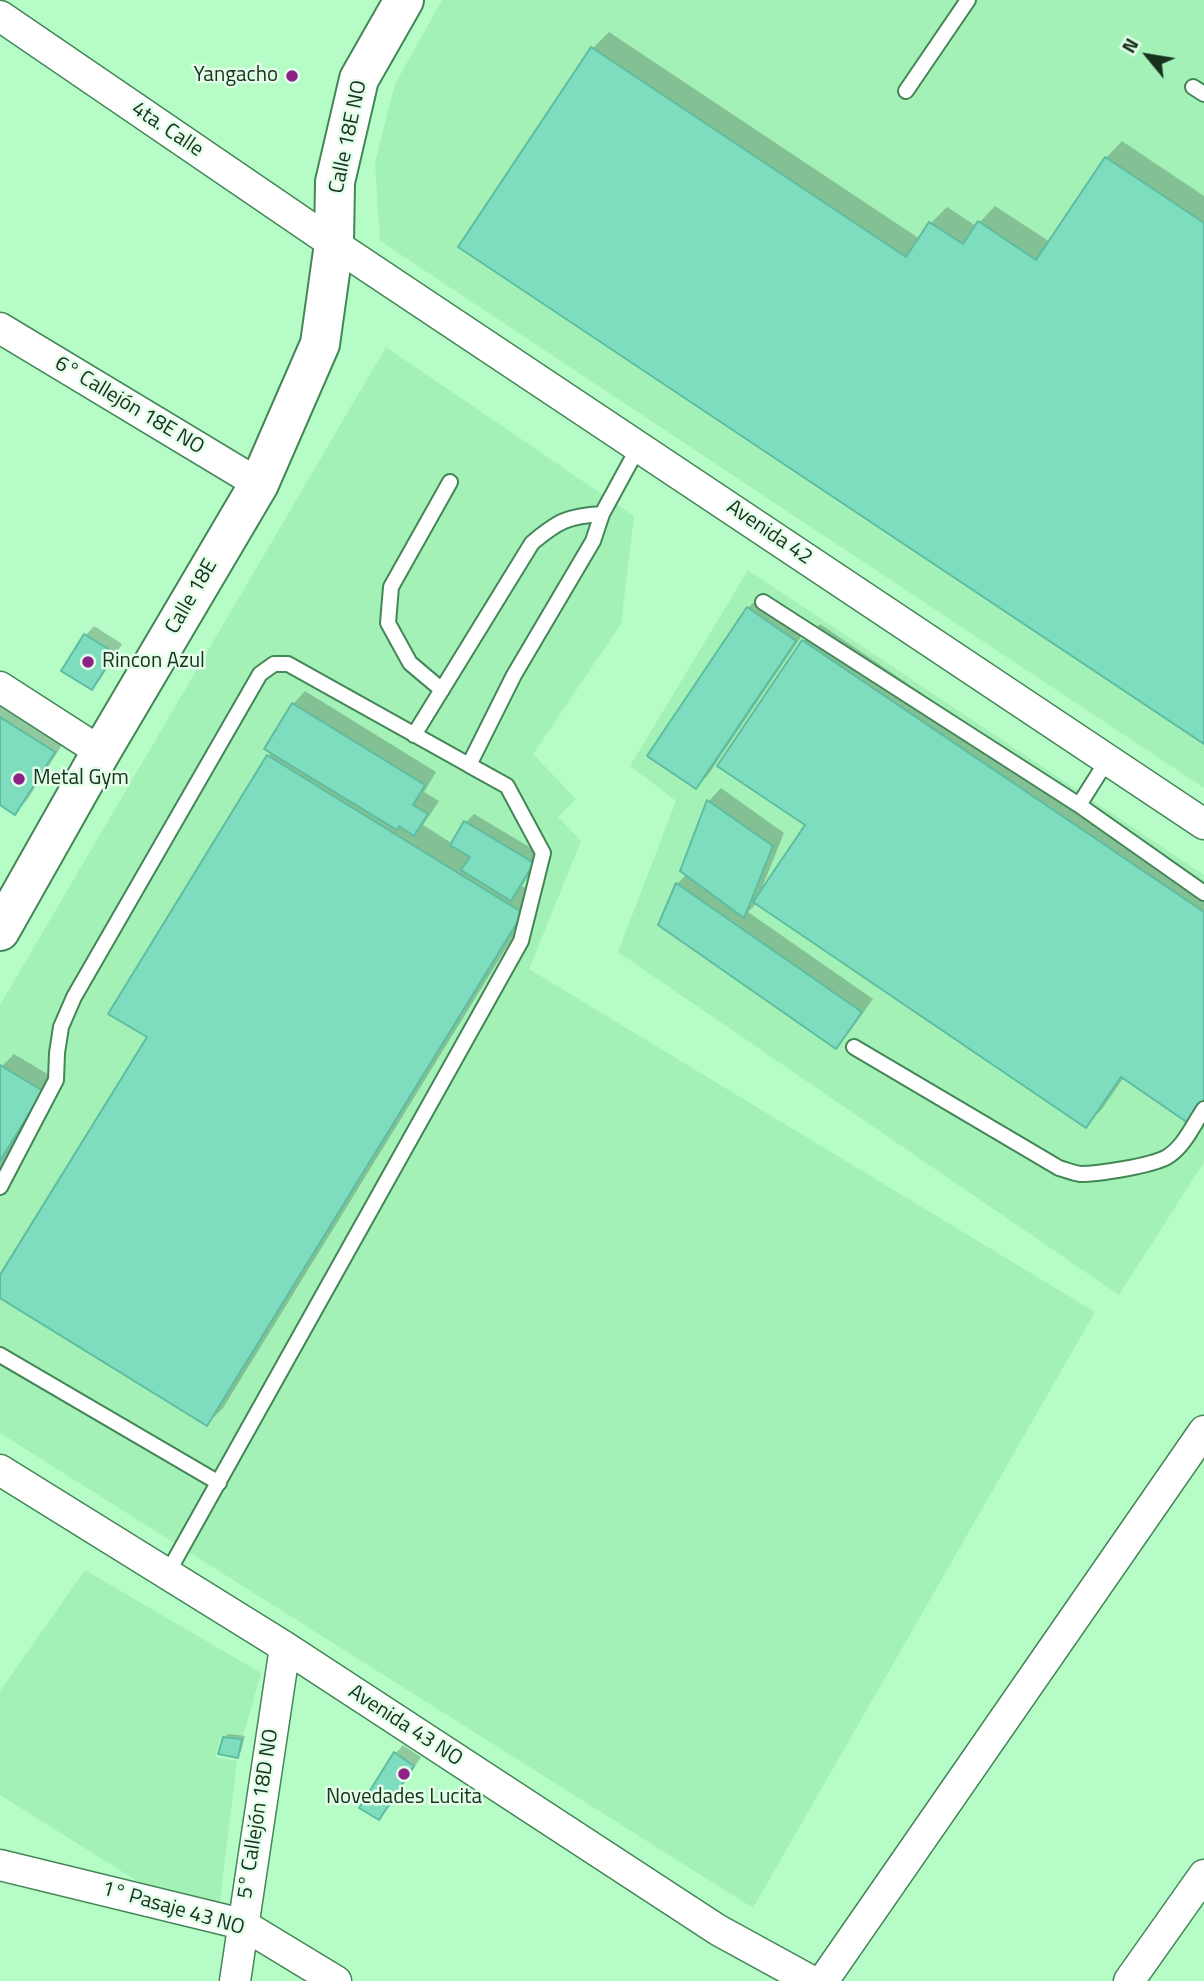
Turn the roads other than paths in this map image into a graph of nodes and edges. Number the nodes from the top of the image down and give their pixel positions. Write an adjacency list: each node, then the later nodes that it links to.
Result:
1 (9, 0): 4 (street)
2 (404, 0): 6 (street, Calle 18E NO)
3 (968, 0): 5 (lane)
4 (0, 15): 6 (street, 4ta. Calle)
5 (906, 91)
6 (334, 243): 8 (street, Avenida 42); 10 (street, Calle 18E)
7 (0, 328): 10 (street, 6° Callejón 18E NO)
8 (639, 446): 11 (lane); 17 (street, Avenida 42)
9 (450, 482): 14 (lane)
10 (259, 484): 16 (street, Calle 18E)
11 (602, 514): 14 (lane); 18 (lane)
12 (763, 602): 19 (lane)
13 (0, 687): 16 (street)
14 (442, 690): 15 (lane)
15 (414, 735): 18 (lane); 25 (lane)
16 (101, 752): 22 (street, Calle 18E)
17 (1108, 760): 19 (lane); 20 (street, Avenida 42)
18 (469, 765): 29 (lane)
19 (1079, 805): 21 (lane)
20 (1204, 824)
21 (1204, 893)
22 (0, 931)
23 (854, 1047): 24 (lane)
24 (1204, 1109)
25 (0, 1187)
26 (0, 1355): 29 (lane)
27 (1204, 1431): 38 (street)
28 (0, 1470): 30 (street, Avenida 43 NO)
29 (219, 1483): 30 (lane)
30 (167, 1574): 31 (street, Avenida 43 NO)
31 (285, 1647): 34 (street, 5° Callejón 18D NO); 37 (street, Avenida 43 NO)
32 (0, 1865): 34 (street, 1° Pasaje 43 NO)
33 (1204, 1875): 39 (street)
34 (242, 1924): 35 (street, 5° Callejón 18D NO); 36 (street, 1° Pasaje 43 NO)
35 (235, 1981)
36 (336, 1981)
37 (811, 1981)
38 (823, 1981)
39 (1129, 1981)

